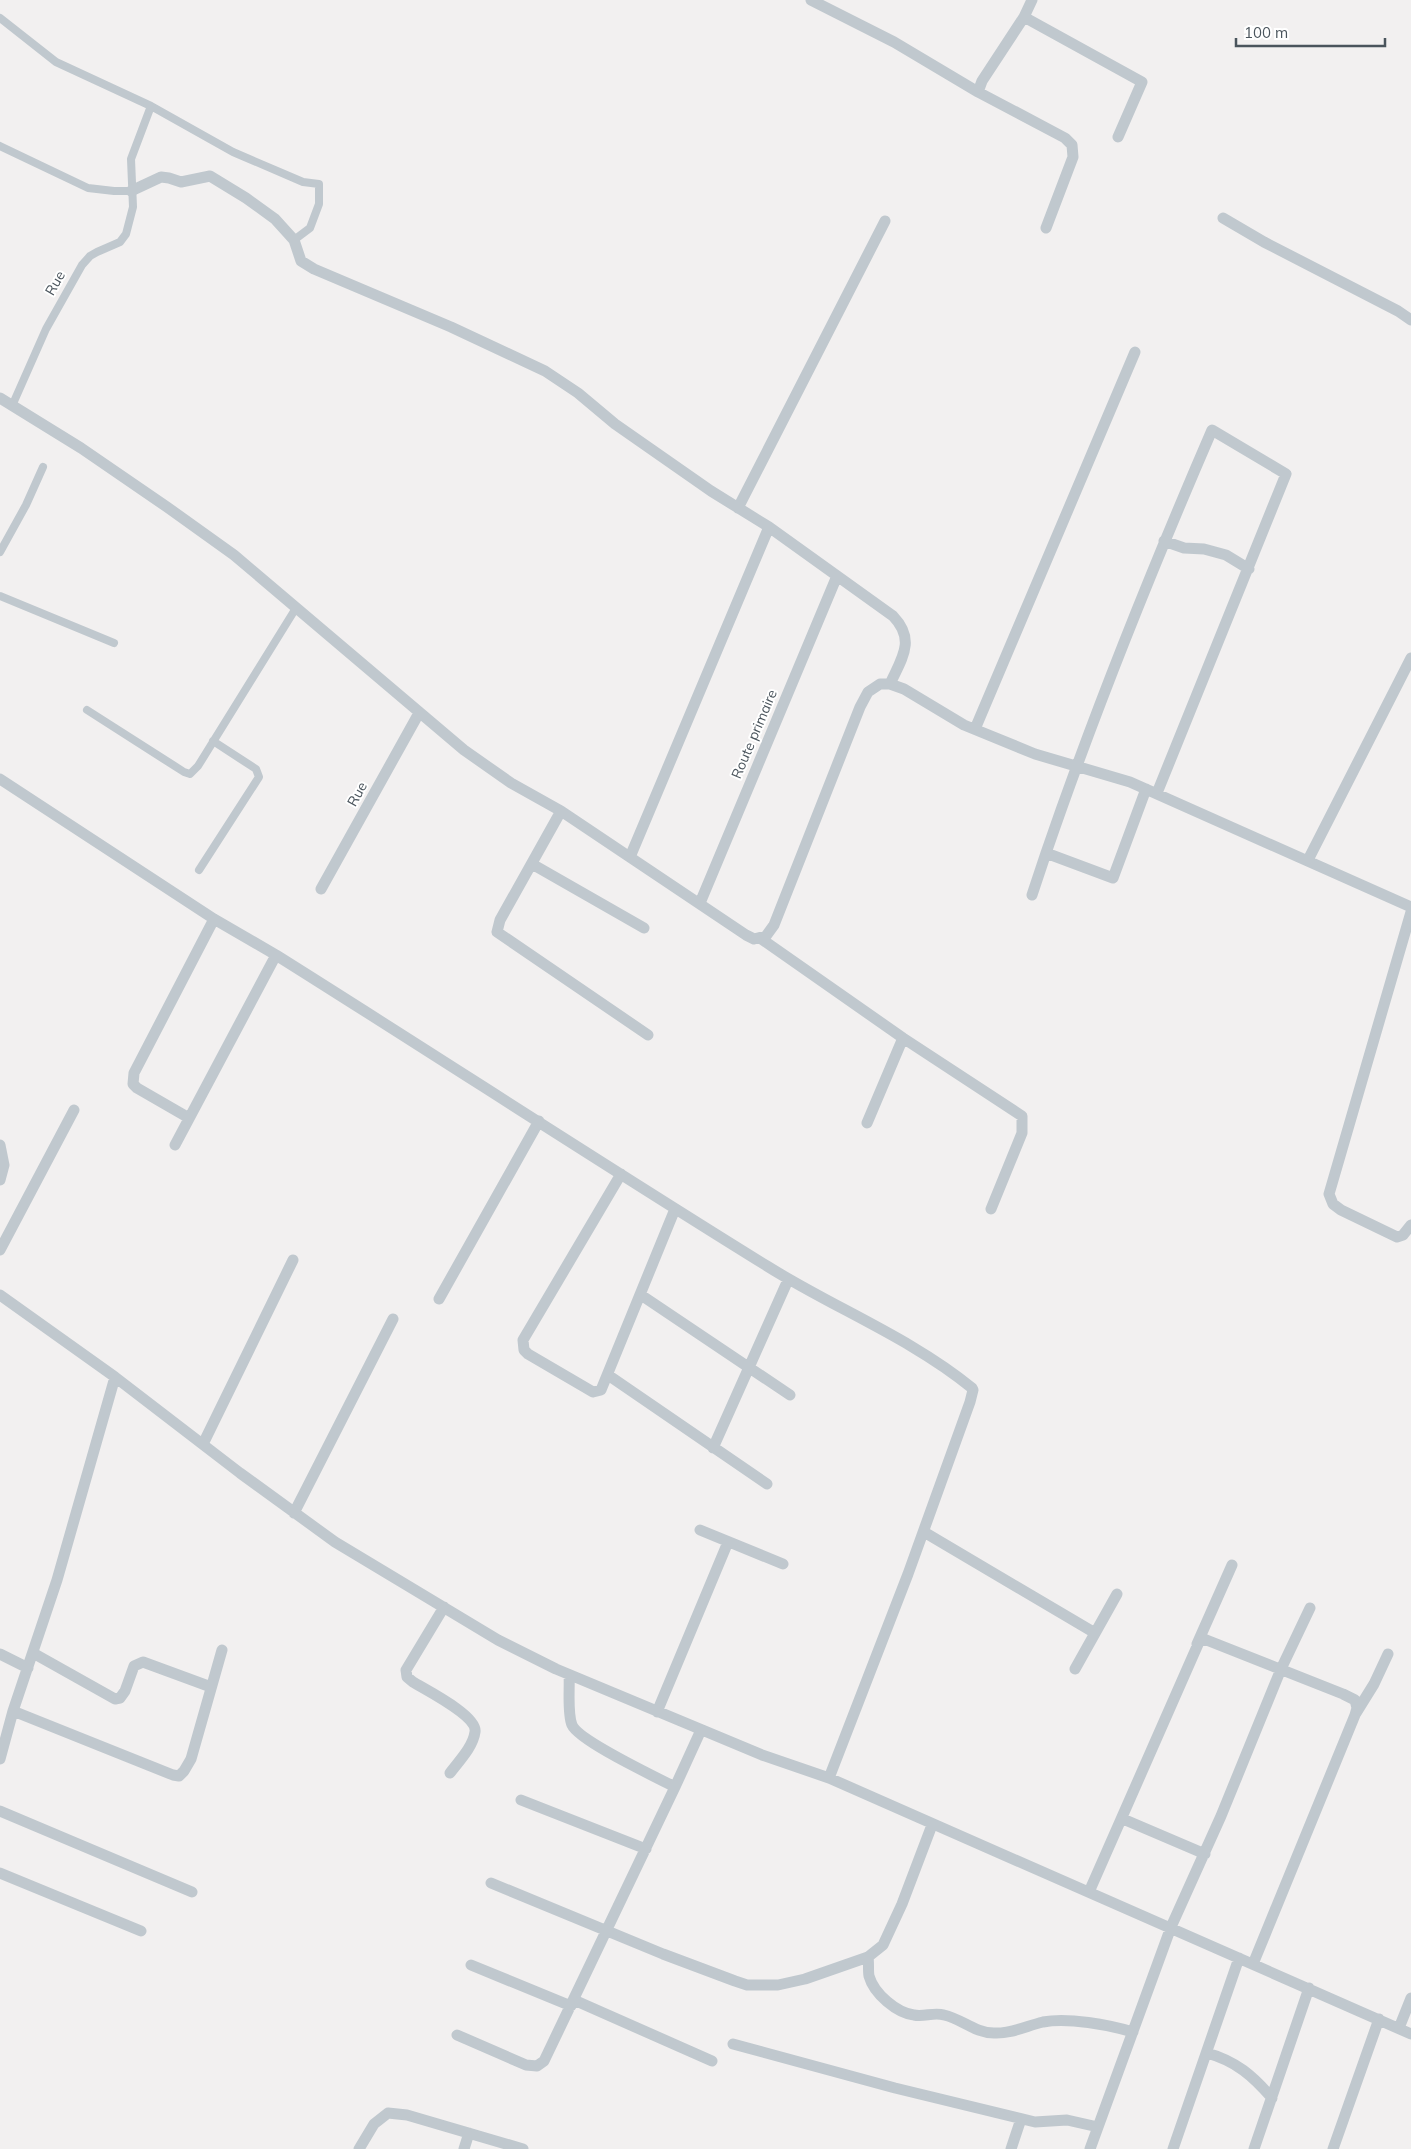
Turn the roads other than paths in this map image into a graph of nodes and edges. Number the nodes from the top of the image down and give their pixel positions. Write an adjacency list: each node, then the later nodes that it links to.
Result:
1 (811, 0): 5 (street)
2 (1032, 0): 3 (street)
3 (1024, 17): 5 (street); 7 (street)
4 (0, 18): 6 (street)
5 (978, 92): 12 (street)
6 (151, 106): 9 (street, Rue); 13 (street)
7 (1118, 137)
8 (0, 146): 9 (street)
9 (131, 191): 13 (street); 17 (street, Rue)
10 (1223, 218): 14 (street)
11 (885, 221): 19 (street)
12 (1046, 228)
13 (294, 240): 19 (street)
14 (1411, 320)
15 (1135, 352): 32 (street)
16 (0, 398): 17 (street)
17 (12, 406): 26 (street)
18 (44, 467): 22 (street)
19 (738, 508): 20 (street)
20 (769, 527): 24 (street); 39 (street)
21 (1164, 541): 23 (street); 23 (street); 34 (street)
22 (0, 552)
23 (1249, 569): 36 (street)
24 (836, 576): 29 (street); 45 (street, Route primaire)
25 (0, 596): 27 (street)
26 (296, 608): 31 (street); 33 (street)
27 (114, 642)
28 (1411, 658): 40 (street)
29 (890, 684): 32 (street); 50 (street)
30 (87, 710): 33 (street)
31 (419, 714): 37 (street); 43 (street, Rue)
32 (975, 730): 34 (street)
33 (213, 742): 42 (street)
34 (1076, 766): 36 (street); 38 (street)
35 (0, 779): 48 (street)
36 (1152, 791): 38 (street); 40 (street)
37 (561, 811): 39 (street); 41 (street)
38 (1046, 853): 44 (street)
39 (630, 857): 45 (street)
40 (1308, 860): 46 (street)
41 (532, 864): 49 (street); 52 (street)
42 (199, 870)
43 (321, 889)
44 (1032, 895)
45 (700, 903): 50 (street)
46 (1411, 907)
47 (1411, 912): 64 (street)
48 (214, 919): 51 (street); 55 (street)
49 (644, 928)
50 (760, 938): 53 (street)
51 (276, 955): 55 (street); 56 (street)
52 (648, 1035)
53 (903, 1038): 57 (street); 63 (street)
54 (74, 1110): 65 (street)
55 (189, 1118): 59 (street)
56 (539, 1120): 60 (street); 70 (street)
57 (867, 1124)
58 (0, 1145): 61 (street)
59 (175, 1145)
60 (622, 1174): 62 (street); 73 (street)
61 (0, 1180)
62 (676, 1209): 67 (street); 69 (street)
63 (991, 1209)
64 (1411, 1225)
65 (0, 1250)
66 (293, 1260): 76 (street)
67 (788, 1280): 72 (street); 81 (street)
68 (0, 1295): 74 (street)
69 (641, 1295): 72 (street); 73 (street)
70 (439, 1299)
71 (393, 1319): 79 (street)
72 (749, 1368): 75 (street); 77 (street)
73 (608, 1375): 77 (street)
74 (115, 1377): 76 (street); 92 (street)
75 (790, 1395)
76 (203, 1444): 79 (street)
77 (713, 1448): 78 (street)
78 (767, 1484)
79 (294, 1513): 86 (street)
80 (700, 1530): 82 (street)
81 (924, 1532): 88 (street); 105 (street)
82 (728, 1542): 83 (street); 100 (street)
83 (783, 1564)
84 (1232, 1565): 90 (street)
85 (1117, 1594): 88 (street)
86 (444, 1607): 97 (street); 104 (street)
87 (1310, 1608): 96 (street)
88 (1094, 1633): 95 (street)
89 (222, 1650): 98 (street)
90 (1194, 1651): 96 (street); 109 (street)
91 (0, 1654): 94 (street)
92 (33, 1654): 94 (street); 98 (street)
93 (1388, 1654): 101 (street)
94 (28, 1668): 99 (street)
95 (1075, 1669)
96 (1280, 1669): 101 (street); 112 (street)
97 (569, 1675): 100 (street); 106 (street)
98 (211, 1687): 99 (street)
99 (13, 1711): 103 (street)
100 (658, 1712): 102 (street)
101 (1355, 1715): 122 (street)
102 (700, 1730): 105 (street); 106 (street)
103 (0, 1759)
104 (450, 1773)
105 (829, 1778): 110 (street)
106 (676, 1787): 111 (street)
107 (522, 1800): 111 (street)
108 (0, 1811): 115 (street)
109 (1122, 1819): 112 (street); 116 (street)
110 (932, 1825): 116 (street); 120 (street)
111 (646, 1849): 119 (street)
112 (1205, 1854): 117 (street)
113 (0, 1873): 118 (street)
114 (491, 1883): 119 (street)
115 (192, 1892)
116 (1089, 1892): 117 (street)
117 (1171, 1927): 121 (street); 129 (street)
118 (141, 1931)
119 (607, 1931): 120 (street); 126 (street)
120 (868, 1957): 129 (street)
121 (1239, 1958): 122 (street); 133 (street)
122 (1253, 1964): 124 (street)
123 (471, 1965): 126 (street)
124 (1309, 1988): 127 (street); 135 (street)
125 (1411, 1998): 128 (street)
126 (572, 2003): 131 (street); 134 (street)
127 (1379, 2019): 128 (street); 146 (street)
128 (1399, 2028): 130 (street)
129 (1133, 2032): 137 (street)
130 (1411, 2034)
131 (457, 2035)
132 (733, 2044): 136 (street)
133 (1207, 2053): 135 (street); 144 (street)
134 (712, 2061)
135 (1272, 2098): 145 (street)
136 (1021, 2119): 137 (street); 142 (street)
137 (1098, 2127): 143 (street)
138 (468, 2133): 139 (street); 140 (street); 141 (street)
139 (359, 2149)
140 (464, 2149)
141 (523, 2149)
142 (1011, 2149)
143 (1090, 2149)
144 (1173, 2149)
145 (1254, 2149)
146 (1333, 2149)

